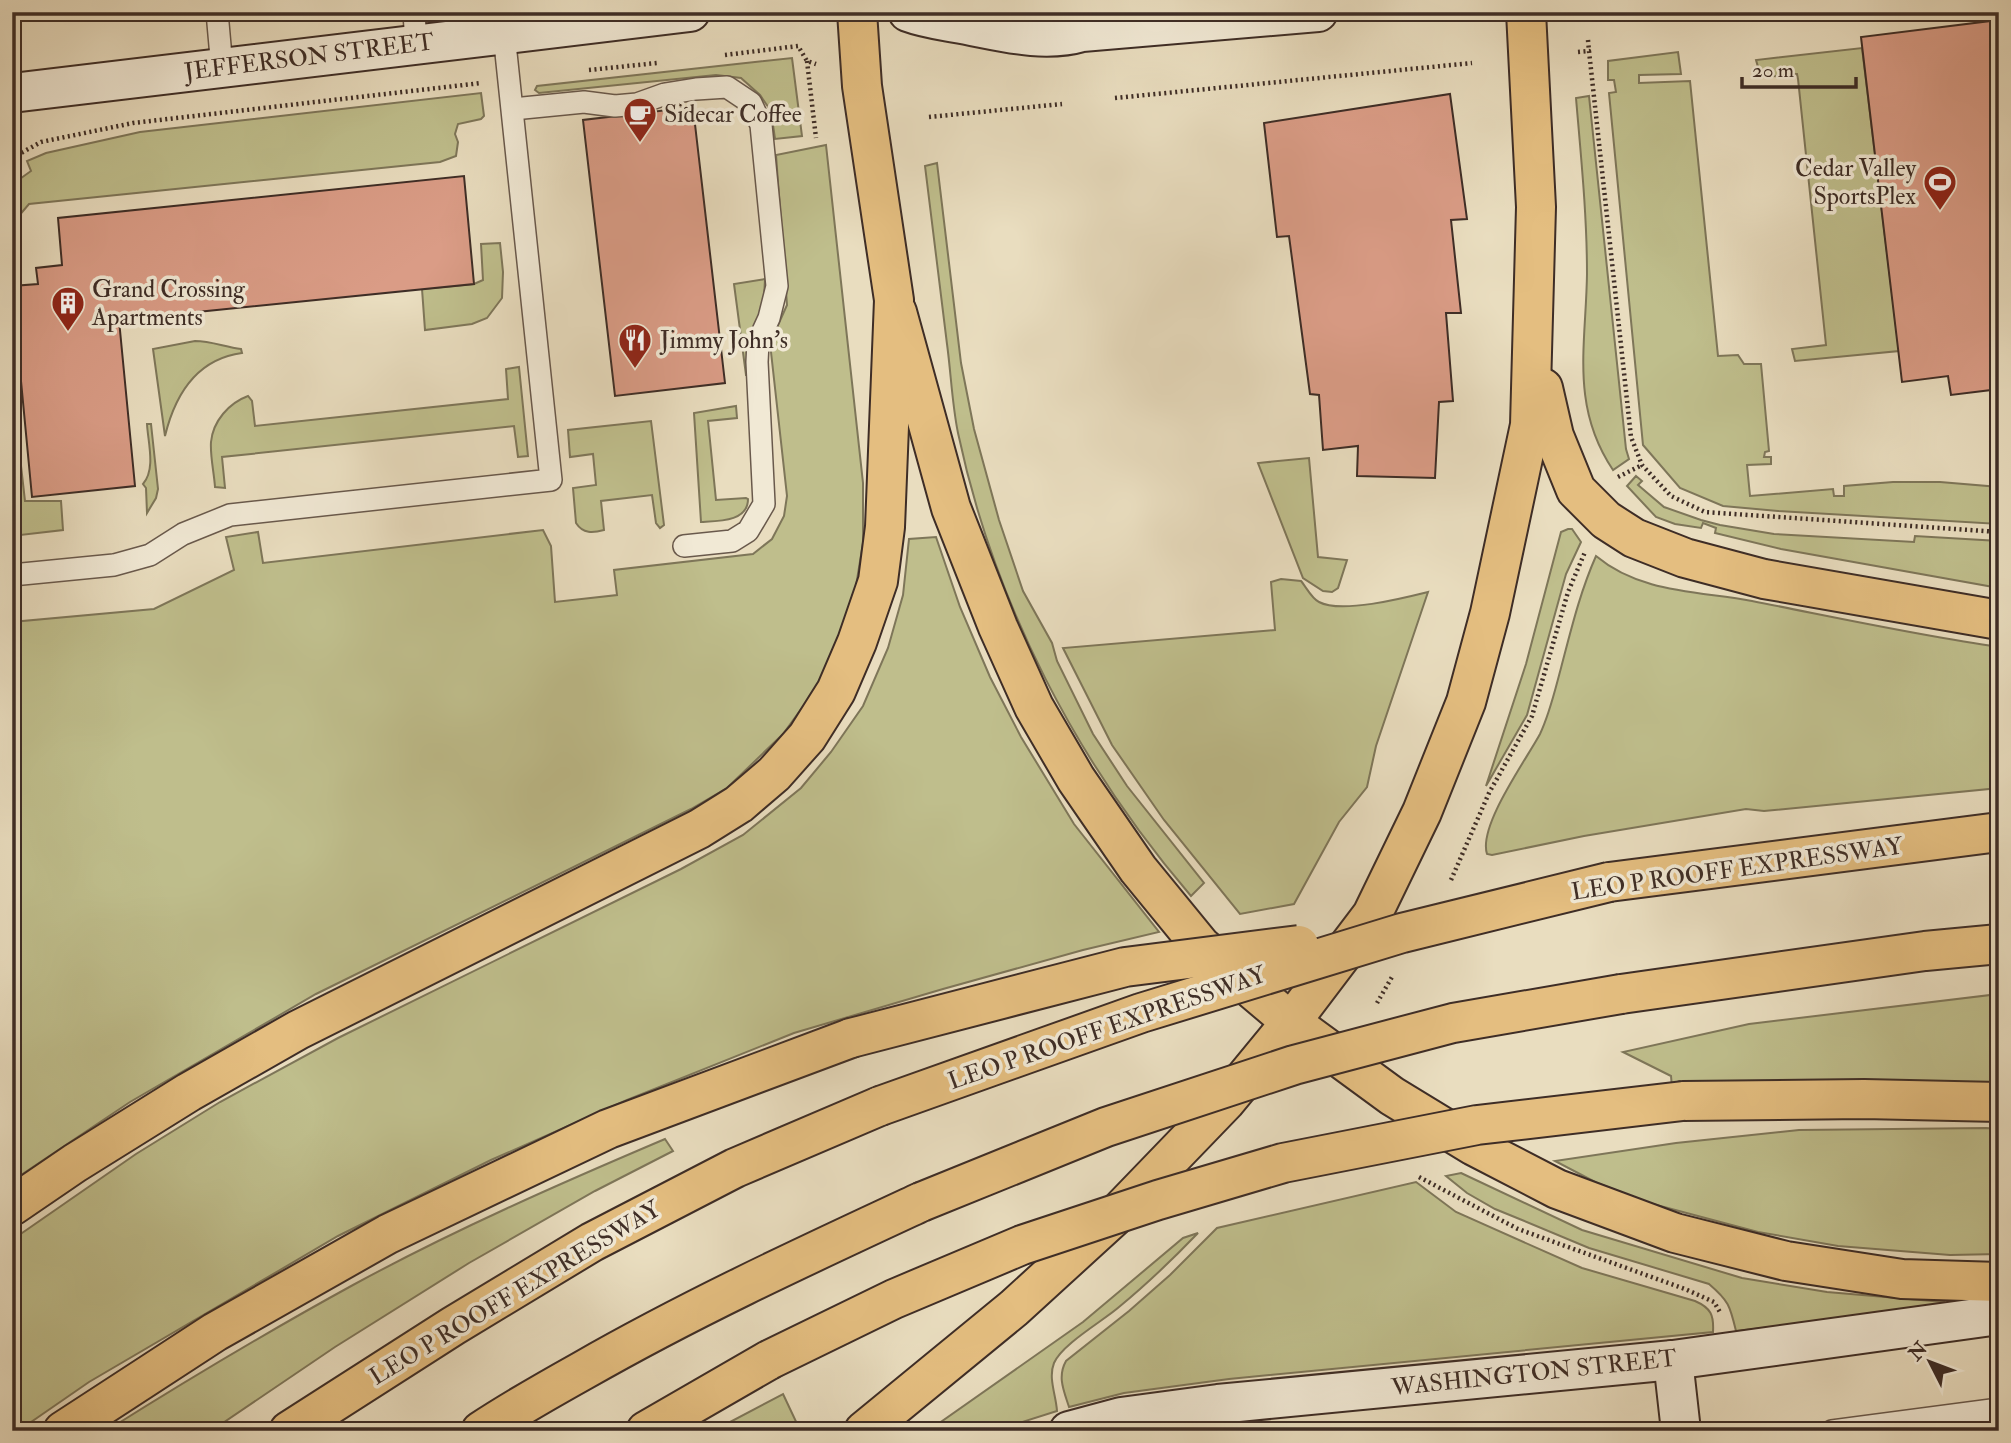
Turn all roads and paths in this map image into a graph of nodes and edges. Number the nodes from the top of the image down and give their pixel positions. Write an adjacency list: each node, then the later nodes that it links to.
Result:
1 (217, 12): 15 (lane)
2 (690, 12): 9 (main road, JEFFERSON STREET)
3 (857, 12): 24 (main road)
4 (908, 12): 7 (main road)
5 (1527, 12): 25 (main road)
6 (1297, 13): 7 (main road)
7 (1082, 22)
8 (415, 29): 9 (main road, JEFFERSON STREET); 15 (main road, JEFFERSON STREET)
9 (504, 34): 20 (lane)
10 (1588, 40): 11 (path)
11 (1589, 51): 12 (path); 26 (path)
12 (1578, 52)
13 (807, 61): 22 (path)
14 (1472, 63): 18 (path)
15 (222, 68): 17 (main road, JEFFERSON STREET)
16 (481, 83): 23 (path)
17 (12, 93)
18 (1115, 99)
19 (1062, 104): 21 (path)
20 (513, 109): 29 (lane); 30 (lane)
21 (933, 110)
22 (817, 138)
23 (12, 158)
24 (894, 300): 38 (main road); 41 (main road)
25 (1532, 342): 27 (main road); 38 (main road)
26 (1642, 465): 27 (path); 28 (path)
27 (1601, 515): 31 (main road); 33 (path)
28 (1999, 532)
29 (684, 546)
30 (12, 575)
31 (1999, 620)
32 (1999, 832): 34 (main road, LEO P ROOFF EXPRESSWAY, bridge)
33 (1447, 888)
34 (1402, 933): 47 (main road, bridge); 48 (main road, LEO P ROOFF EXPRESSWAY, bridge)
35 (1999, 944): 49 (main road, bridge)
36 (1397, 970): 37 (path)
37 (1375, 1006)
38 (1291, 1022): 42 (main road); 51 (main road)
39 (1999, 1102): 50 (main road, bridge)
40 (1410, 1173): 44 (path)
41 (12, 1206)
42 (1999, 1282)
43 (1999, 1315): 44 (main road, WASHINGTON STREET)
44 (1728, 1352): 45 (main road, WASHINGTON STREET)
45 (1673, 1360): 52 (main road, WASHINGTON STREET); 53 (main road)
46 (1999, 1409): 54 (lane)
47 (63, 1431)
48 (289, 1431)
49 (481, 1431)
50 (646, 1431)
51 (864, 1431)
52 (1069, 1431)
53 (1681, 1431)
54 (1832, 1431)

